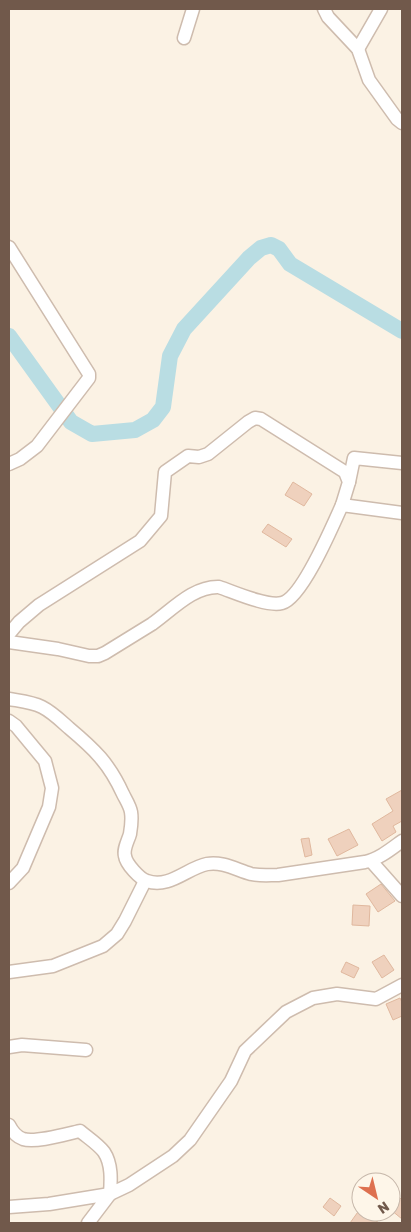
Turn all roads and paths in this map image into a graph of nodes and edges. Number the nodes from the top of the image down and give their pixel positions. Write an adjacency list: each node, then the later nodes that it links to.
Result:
1 (193, 9): 4 (street)
2 (324, 9): 5 (street)
3 (381, 9): 5 (street)
4 (184, 38)
5 (358, 49): 6 (street)
6 (402, 123)
7 (9, 248): 9 (street)
8 (402, 463): 10 (street)
9 (9, 464)
10 (349, 482): 11 (street); 13 (street)
11 (342, 505): 12 (street); 14 (street)
12 (402, 513)
13 (9, 634)
14 (9, 642)
15 (9, 699): 19 (street)
16 (9, 722): 20 (street)
17 (402, 841): 18 (street)
18 (371, 861): 19 (street); 21 (street)
19 (145, 881): 22 (street)
20 (9, 883)
21 (402, 896)
22 (9, 972)
23 (402, 985): 27 (street)
24 (9, 1047): 25 (street)
25 (86, 1050)
26 (9, 1125): 27 (street)
27 (110, 1194): 28 (street); 29 (street)
28 (9, 1208)
29 (88, 1223)

